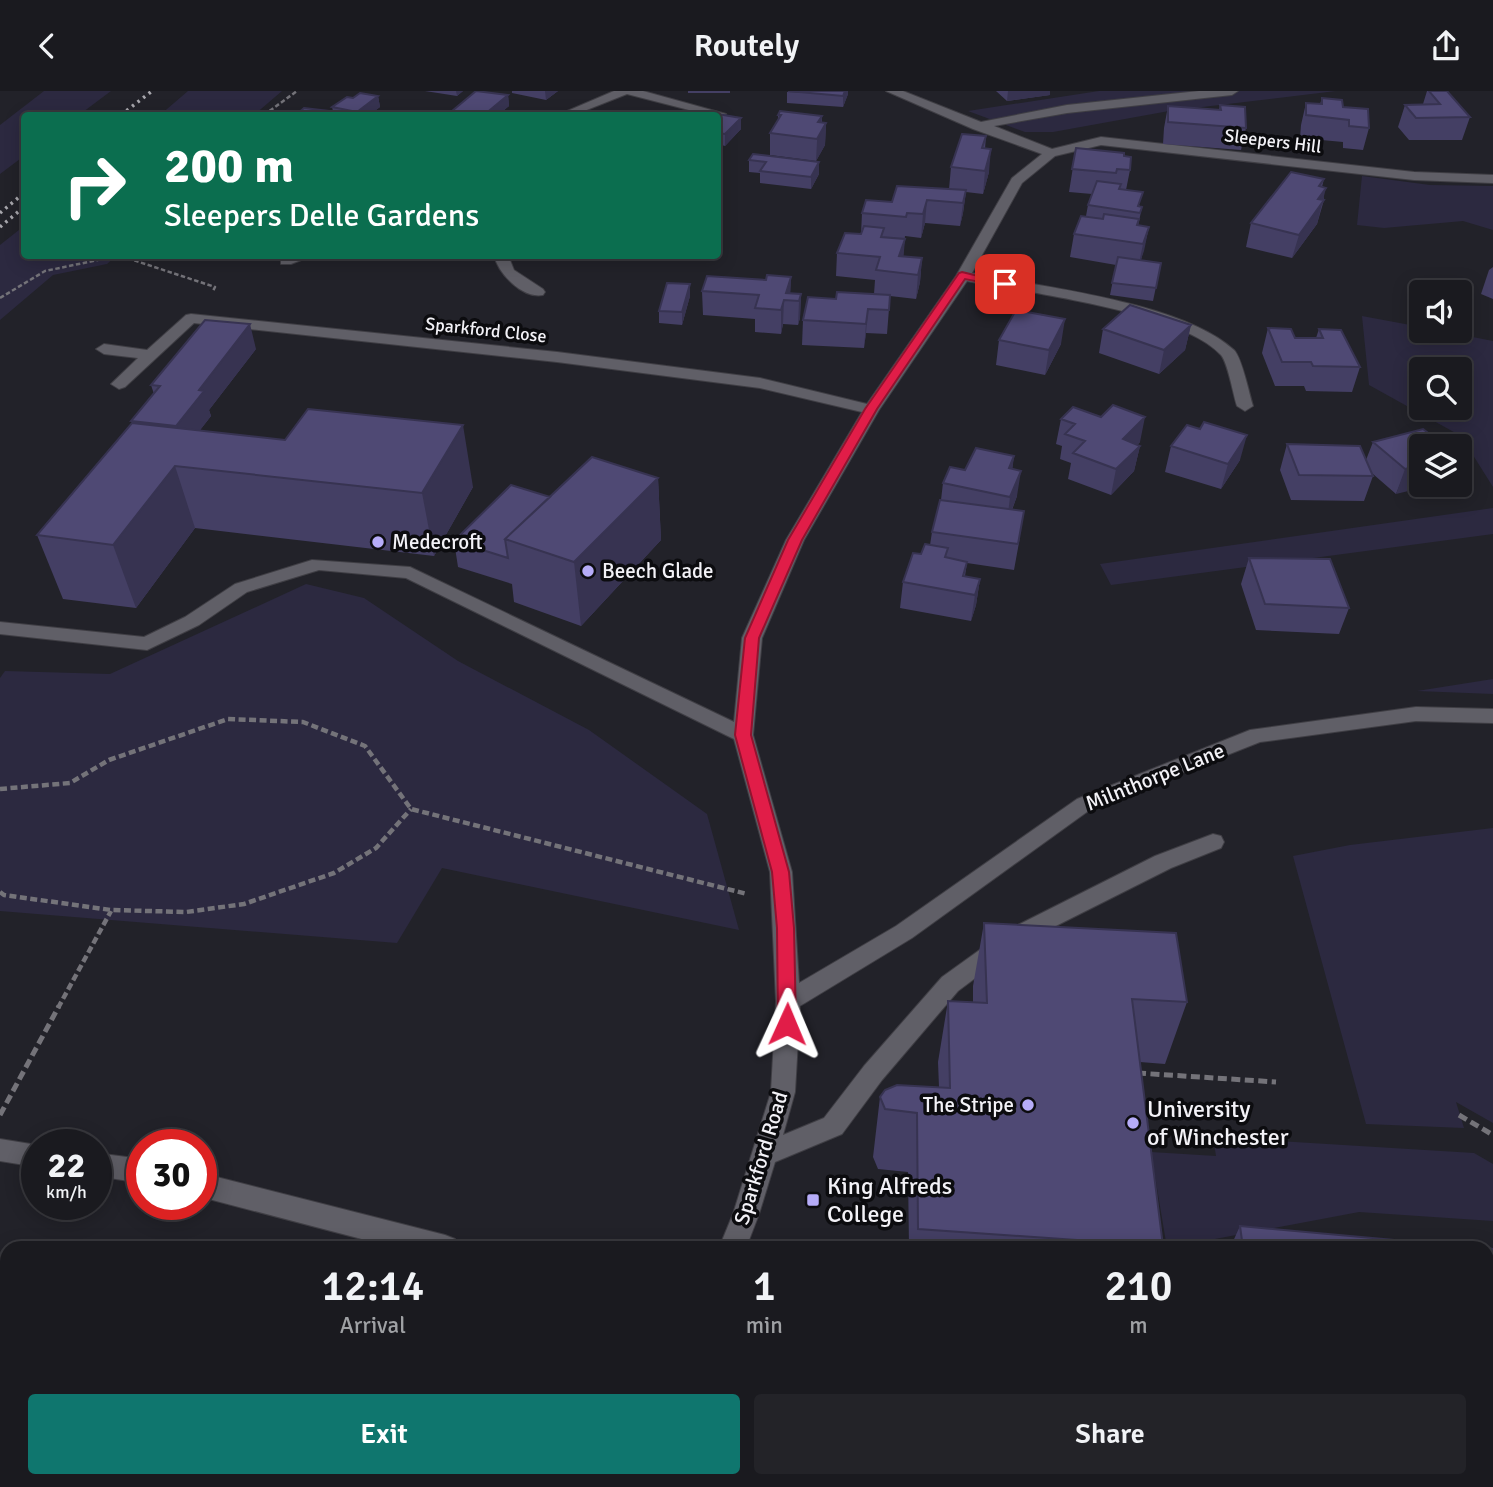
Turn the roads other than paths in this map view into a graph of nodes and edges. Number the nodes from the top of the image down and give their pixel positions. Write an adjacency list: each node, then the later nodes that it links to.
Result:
1 (627, 91): 4 (street); 5 (street)
2 (892, 91): 6 (street)
3 (1231, 91): 6 (street)
4 (572, 112)
5 (712, 112)
6 (977, 125): 7 (street)
7 (1051, 153): 8 (street, Sleepers Hill); 12 (street, Sparkford Road)
8 (1493, 179)
9 (293, 259): 11 (street)
10 (500, 259): 13 (street)
11 (286, 261)
12 (962, 276): 17 (street); 18 (street, Sparkford Road)
13 (538, 292)
14 (104, 349): 15 (street)
15 (150, 355): 16 (street); 18 (street, Sparkford Close)
16 (119, 384)
17 (1245, 405)
18 (871, 409): 21 (street, Sparkford Road)
19 (0, 628): 21 (street)
20 (1493, 716): 23 (street, Milnthorpe Lane)
21 (743, 735): 23 (street, Sparkford Road)
22 (1213, 842): 26 (street)
23 (788, 1001): 26 (street, Sparkford Road)
24 (0, 1150): 25 (street)
25 (21, 1153)
26 (765, 1154): 29 (street, Sparkford Road)
27 (217, 1189): 28 (street)
28 (414, 1241)
29 (735, 1241)

